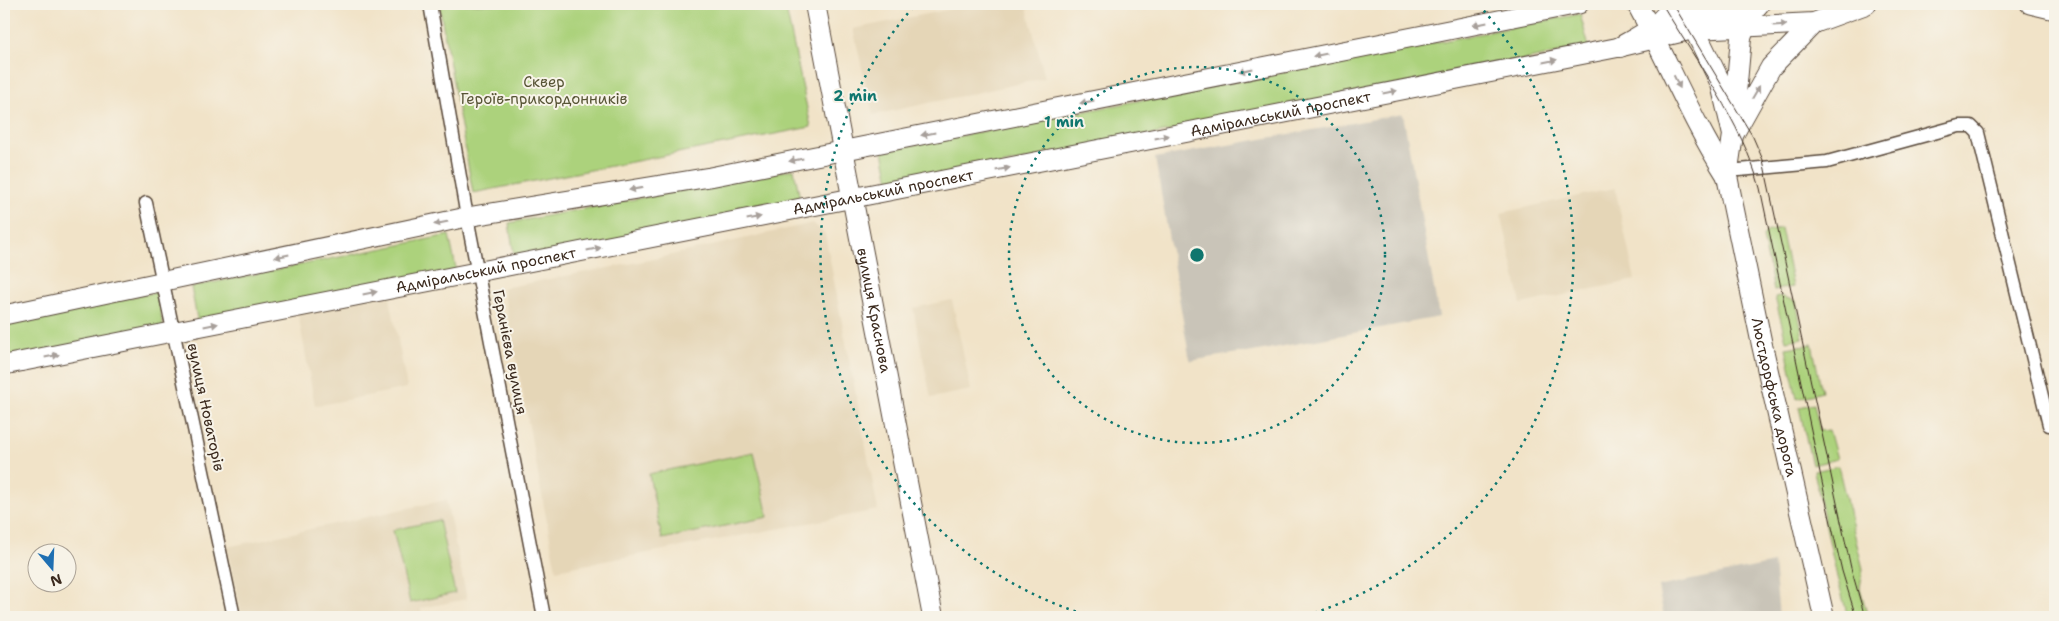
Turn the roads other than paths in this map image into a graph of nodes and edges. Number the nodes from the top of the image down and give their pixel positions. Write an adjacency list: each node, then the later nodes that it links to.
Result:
1 (430, 4): 20 (street, Геранієва вулиця)
2 (814, 4): 16 (main road, вулиця Краснова)
3 (1579, 4): 16 (main road, one-way to 16)
4 (1637, 4): 13 (main road, Люстдорфська дорога)
5 (1710, 4): 10 (main road)
6 (1759, 4): 10 (main road); 12 (main road)
7 (1866, 4): 11 (main road)
8 (2034, 4): 9 (main road)
9 (2055, 10)
10 (1684, 12): 12 (main road); 13 (main road); 13 (main road); 15 (main road, Люстдорфська дорога)
11 (1814, 22): 12 (main road, one-way to 11); 15 (main road, one-way to 11)
12 (1745, 27): 15 (main road)
13 (1653, 34): 14 (main road); 17 (main road, Люстдорфська дорога, one-way to 17)
14 (1620, 47): 18 (main road, Адміральський проспект, one-way to 14)
15 (1733, 135): 17 (main road, Люстдорфська дорога)
16 (843, 150): 18 (main road, вулиця Краснова); 20 (main road, one-way to 20)
17 (1727, 173): 26 (street); 30 (main road, Люстдорфська дорога)
18 (852, 199): 21 (main road, Адміральський проспект, one-way to 18); 29 (main road, вулиця Краснова)
19 (146, 203): 22 (street, вулиця Новаторів)
20 (467, 217): 21 (street, Геранієва вулиця); 22 (main road, one-way to 22)
21 (478, 272): 24 (main road, Адміральський проспект, one-way to 21); 28 (street, Геранієва вулиця)
22 (162, 281): 23 (main road); 24 (street, вулиця Новаторів)
23 (4, 315)
24 (174, 332): 25 (main road, Адміральський проспект, one-way to 24); 27 (street, вулиця Новаторів)
25 (4, 365)
26 (2049, 425)
27 (234, 617)
28 (544, 617)
29 (933, 617)
30 (1824, 617)

